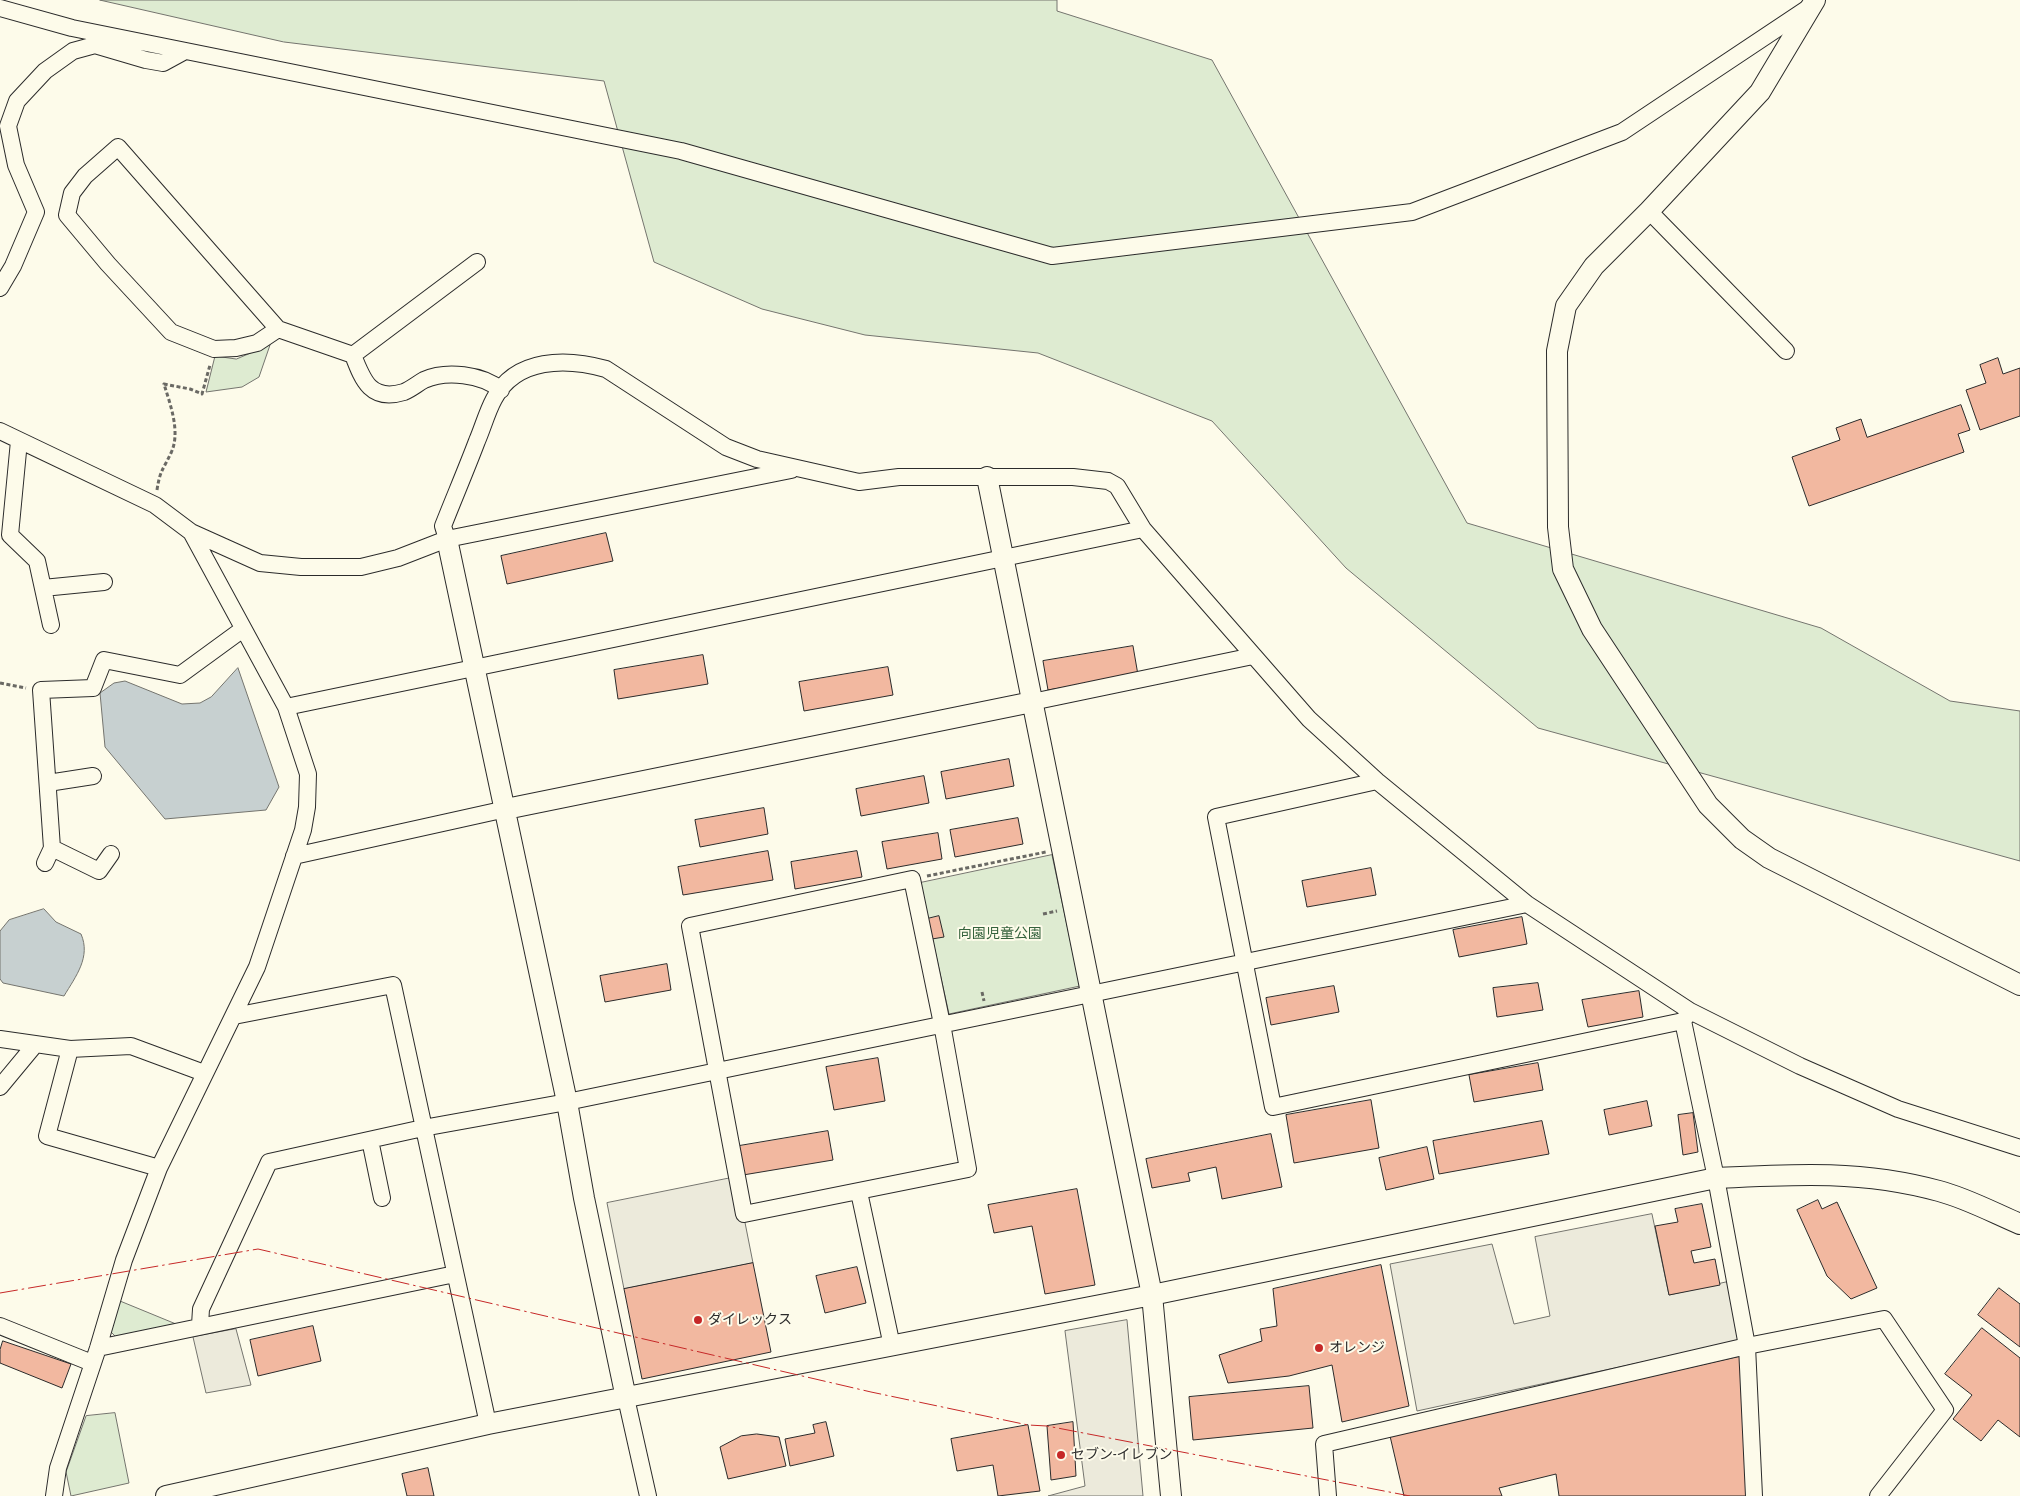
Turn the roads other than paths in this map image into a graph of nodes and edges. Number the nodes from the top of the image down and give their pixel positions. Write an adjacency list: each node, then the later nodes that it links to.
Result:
1 (1814, 2): 3 (street); 4 (street)
2 (0, 8): 3 (street)
3 (185, 51): 6 (street)
4 (1649, 211): 8 (street); 37 (street)
5 (477, 262): 9 (street)
6 (0, 288)
7 (278, 329): 7 (street); 9 (street)
8 (1786, 351)
9 (353, 355): 10 (street)
10 (501, 390): 13 (street); 17 (street)
11 (0, 432): 12 (street)
12 (19, 441): 16 (street); 20 (street)
13 (799, 468): 14 (street); 17 (street)
14 (987, 477): 15 (street); 18 (street)
15 (1143, 529): 18 (street); 23 (street)
16 (191, 532): 17 (street); 22 (street)
17 (447, 540): 24 (street)
18 (1004, 559): 24 (street); 25 (street)
19 (104, 582): 20 (street)
20 (43, 588): 21 (street)
21 (51, 625)
22 (243, 629): 26 (street); 29 (street)
23 (1252, 656): 25 (street); 28 (street)
24 (475, 668): 26 (street); 30 (street)
25 (1032, 702): 30 (street); 38 (street)
26 (286, 707): 33 (street)
27 (93, 776): 29 (street)
28 (1377, 781): 35 (street); 36 (street)
29 (48, 783): 31 (street)
30 (506, 809): 33 (street); 48 (street)
31 (52, 848): 32 (street); 34 (street)
32 (111, 854)
33 (294, 856): 39 (street)
34 (45, 863)
35 (1527, 904): 36 (street); 40 (street)
36 (1244, 960): 38 (street); 40 (street)
37 (2020, 985)
38 (1092, 993): 41 (street); 58 (street)
39 (234, 1016): 46 (street); 49 (street)
40 (1686, 1016): 51 (street); 53 (street)
41 (942, 1024): 45 (street); 45 (street); 54 (street)
42 (0, 1039): 43 (street)
43 (34, 1046): 44 (street); 47 (street)
44 (70, 1049): 46 (street); 52 (street)
45 (718, 1071): 48 (street); 54 (street)
46 (204, 1073): 52 (street)
47 (0, 1087)
48 (567, 1102): 49 (street); 65 (street)
49 (423, 1128): 50 (street); 57 (street)
50 (370, 1140): 55 (street); 59 (street)
51 (2020, 1148)
52 (158, 1168): 63 (street)
53 (1716, 1178): 56 (street); 58 (street); 62 (street)
54 (859, 1192): 61 (street)
55 (382, 1198)
56 (2020, 1224)
57 (455, 1274): 59 (street); 66 (street)
58 (1152, 1295): 61 (street); 70 (street)
59 (200, 1325): 63 (street)
60 (0, 1326): 64 (street)
61 (892, 1346): 65 (street)
62 (1746, 1346): 71 (street); 72 (street); 73 (street)
63 (98, 1348): 64 (street)
64 (92, 1363): 67 (street)
65 (626, 1398): 66 (street); 69 (street)
66 (488, 1424): 68 (street)
67 (54, 1496)
68 (166, 1496)
69 (648, 1496)
70 (1171, 1496)
71 (1328, 1496)
72 (1754, 1496)
73 (1878, 1496)

